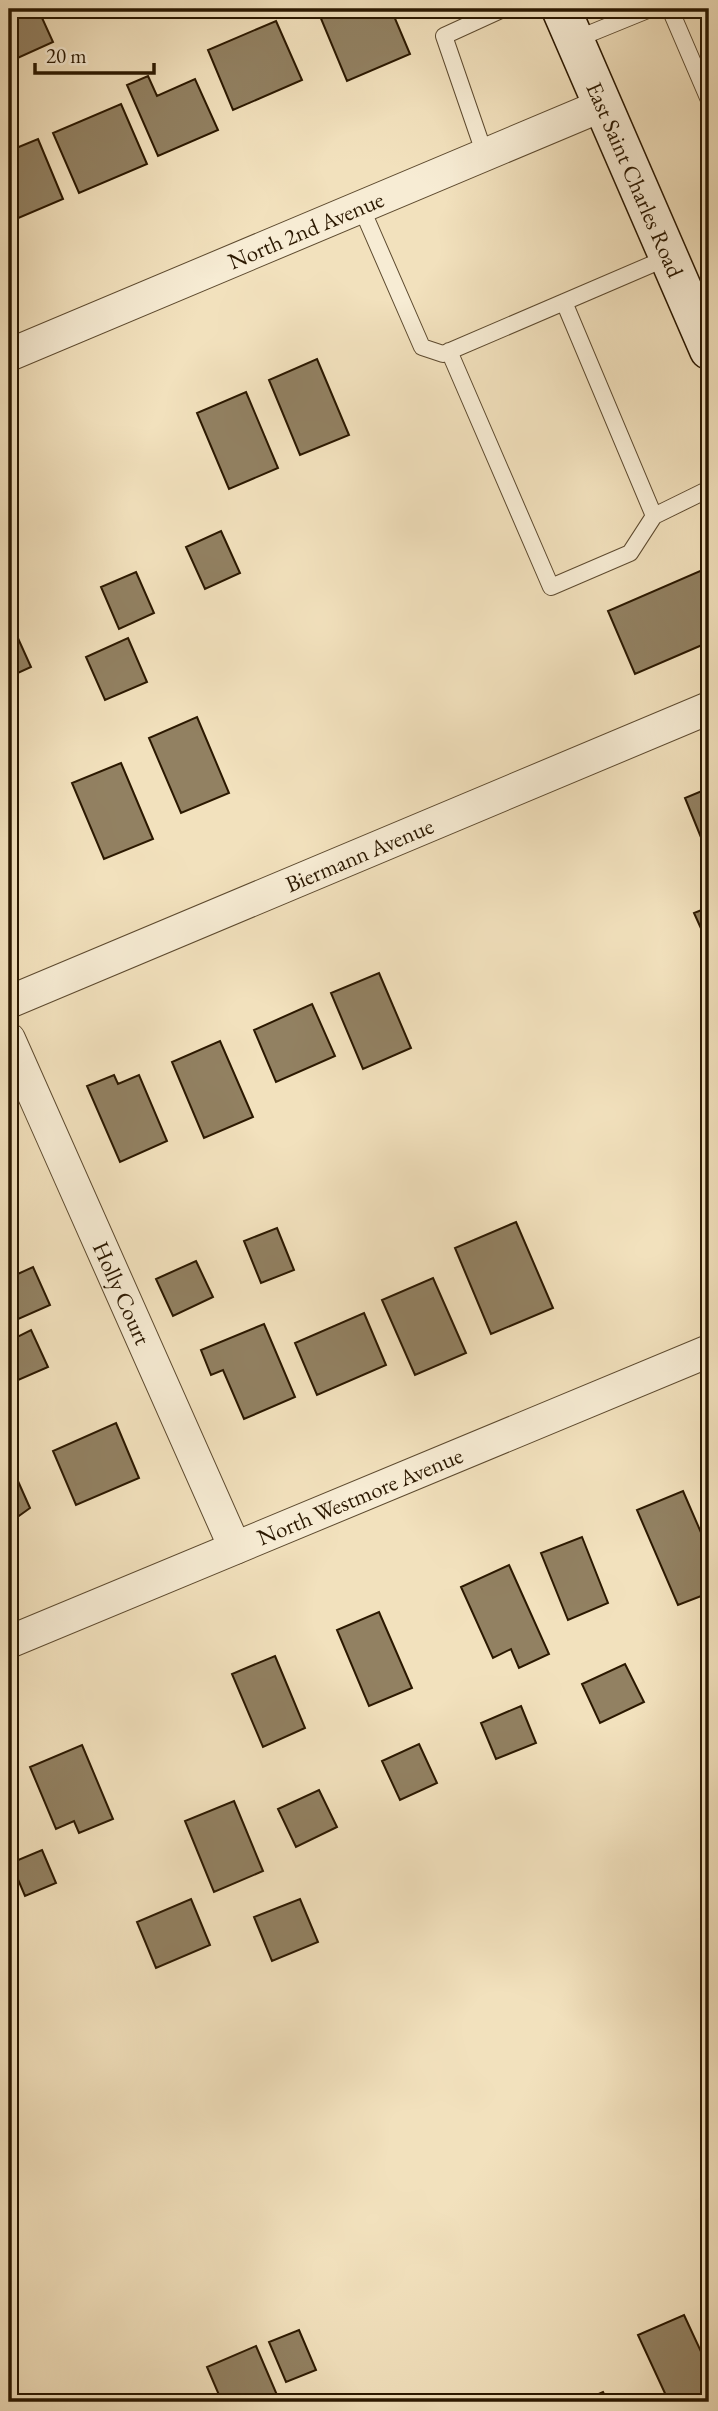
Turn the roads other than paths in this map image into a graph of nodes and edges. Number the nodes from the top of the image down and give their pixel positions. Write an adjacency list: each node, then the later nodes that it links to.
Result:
1 (503, 9): 7 (lane)
2 (650, 9): 4 (lane)
3 (670, 9): 5 (lane)
4 (568, 24): 6 (main road, East Saint Charles Road)
5 (709, 100)
6 (603, 105): 7 (street, North 2nd Avenue); 9 (main road, East Saint Charles Road)
7 (485, 155): 8 (street, North 2nd Avenue)
8 (361, 207): 13 (lane); 14 (street, North 2nd Avenue)
9 (669, 257): 10 (lane); 11 (main road, East Saint Charles Road)
10 (564, 302): 13 (lane); 16 (lane)
11 (701, 308): 12 (main road, East Saint Charles Road)
12 (709, 350)
13 (449, 351): 16 (lane)
14 (9, 355)
15 (709, 489): 16 (lane)
16 (654, 516)
17 (709, 708): 18 (street, Biermann Avenue)
18 (9, 1002)
19 (9, 1039): 21 (street, Holly Court)
20 (709, 1351): 21 (street, North Westmore Avenue)
21 (235, 1548): 22 (street, North Westmore Avenue)
22 (9, 1642)

